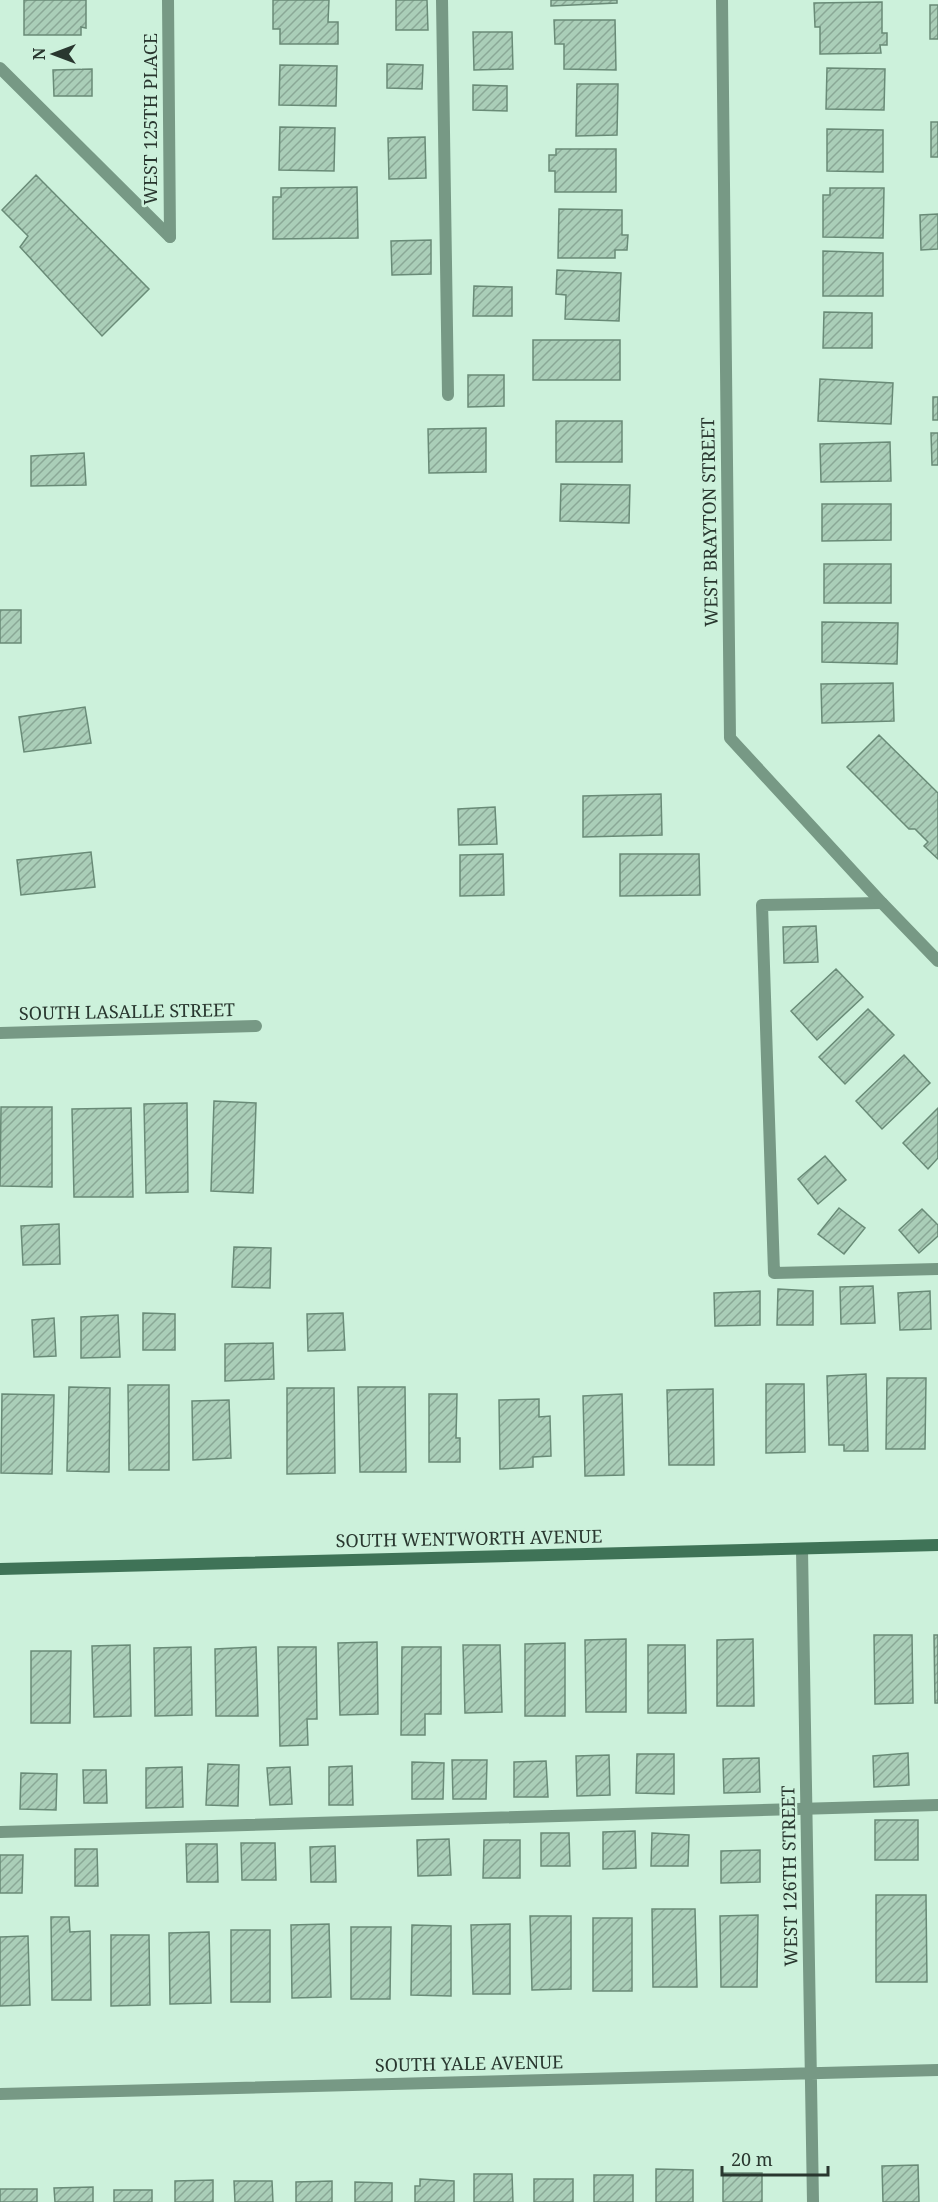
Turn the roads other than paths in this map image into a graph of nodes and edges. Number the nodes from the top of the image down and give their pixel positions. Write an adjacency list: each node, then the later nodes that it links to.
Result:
1 (168, 0): 4 (street, WEST 125TH PLACE)
2 (442, 0): 5 (street)
3 (722, 0): 6 (street, WEST BRAYTON STREET)
4 (0, 68)
5 (448, 395)
6 (882, 903): 7 (street, WEST BRAYTON STREET); 10 (street)
7 (938, 961)
8 (255, 1026): 9 (street, SOUTH LASALLE STREET)
9 (0, 1033)
10 (938, 1269)
11 (938, 1545): 12 (street, SOUTH WENTWORTH AVENUE)
12 (802, 1549): 13 (street, SOUTH WENTWORTH AVENUE); 15 (street, WEST 126TH STREET)
13 (0, 1569)
14 (938, 1805): 15 (street)
15 (807, 1809): 16 (street); 18 (street, WEST 126TH STREET)
16 (0, 1832)
17 (938, 2070): 18 (street, SOUTH YALE AVENUE)
18 (811, 2073): 19 (street, SOUTH YALE AVENUE); 20 (street, WEST 126TH STREET)
19 (0, 2094)
20 (813, 2202)

